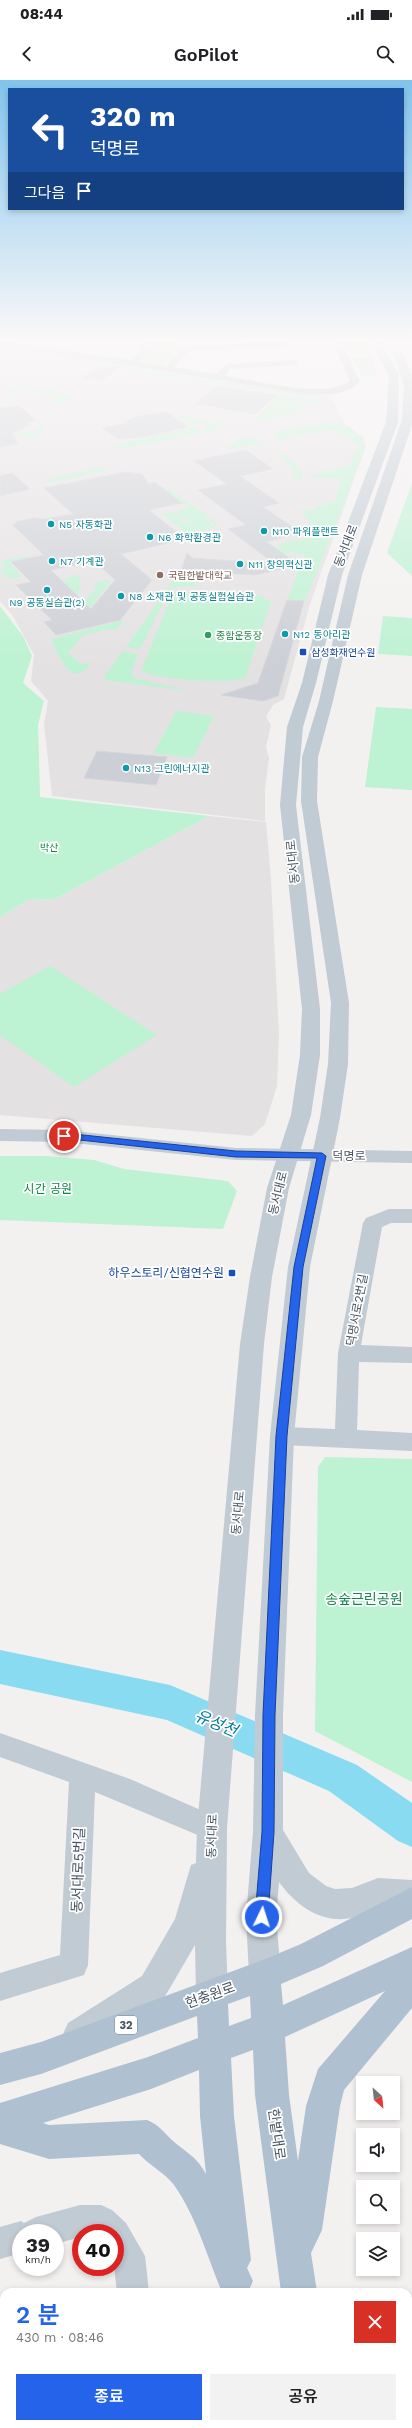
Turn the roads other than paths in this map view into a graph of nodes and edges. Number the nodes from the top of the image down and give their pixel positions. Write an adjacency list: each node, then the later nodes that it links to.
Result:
1 (381, 451): 4 (street, 동서대로)
2 (398, 451): 5 (street, 동서대로)
3 (5, 1132): 4 (street, 덕명로)
4 (288, 1155): 5 (street, 덕명로); 15 (street, 동서대로)
5 (322, 1156): 6 (street, 덕명로); 10 (street, 동서대로)
6 (412, 1157)
7 (412, 1216): 8 (street, 덕명서로2번길)
8 (349, 1353): 9 (street); 11 (street, 덕명서로2번길)
9 (412, 1354)
10 (282, 1436): 11 (street); 16 (street, 동서대로)
11 (346, 1439): 12 (street)
12 (412, 1442)
13 (0, 1745): 14 (street)
14 (82, 1775): 15 (street); 22 (street, 동서대로5번길)
15 (213, 1818): 23 (street, 동서대로); 26 (street)
16 (268, 1832): 17 (street); 20 (street, 동서대로)
17 (412, 1895)
18 (412, 1902): 20 (main road, 현충원로 / 32)
19 (412, 1962): 24 (main road)
20 (265, 1975): 23 (main road, 현충원로 / 32); 24 (main road, 한밭대로)
21 (412, 1975): 35 (main road)
22 (0, 1987)
23 (212, 1994): 25 (main road); 26 (main road, 현충원로 / 32)
24 (268, 2028): 25 (main road); 35 (main road, 한밭대로)
25 (214, 2048): 28 (main road); 36 (main road)
26 (41, 2058): 27 (main road, 현충원로 / 32)
27 (0, 2069)
28 (0, 2120)
29 (0, 2127): 36 (main road)
30 (91, 2224): 31 (street)
31 (64, 2225)
32 (12, 2240): 33 (street)
33 (0, 2243)
34 (124, 2249): 37 (street)
35 (293, 2252): 38 (main road, 한밭대로)
36 (236, 2287)
37 (132, 2288)
38 (298, 2288)

